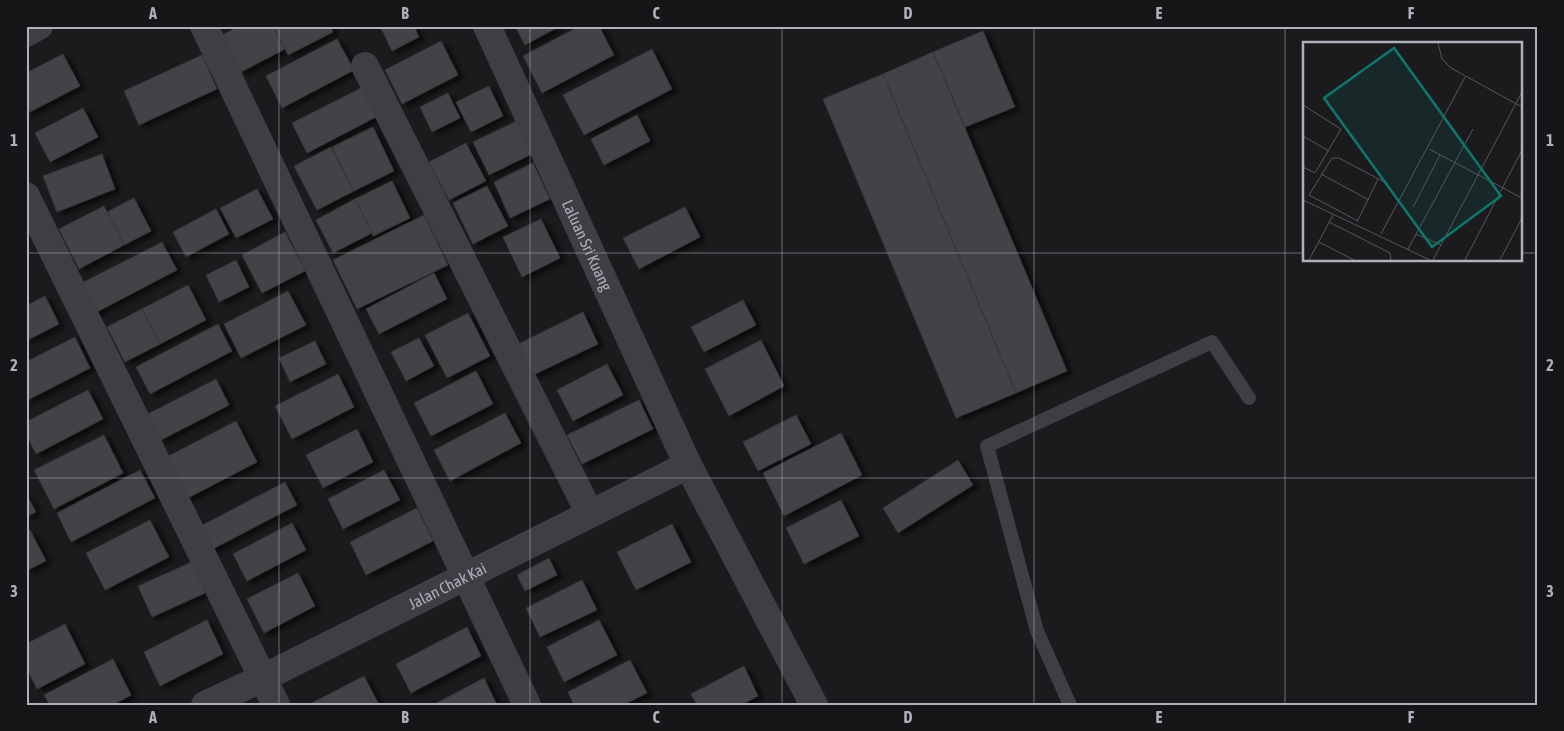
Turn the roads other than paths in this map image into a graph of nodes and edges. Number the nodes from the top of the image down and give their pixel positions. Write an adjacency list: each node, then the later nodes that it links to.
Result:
1 (39, 26): 4 (street)
2 (204, 26): 10 (street)
3 (487, 26): 8 (street, Laluan Sri Kuang)
4 (26, 33)
5 (365, 66): 9 (street)
6 (26, 196): 11 (street)
7 (1249, 398): 16 (lane)
8 (688, 465): 9 (street, Jalan Chak Kai); 15 (street, Laluan Sri Kuang)
9 (590, 514): 10 (street, Jalan Chak Kai)
10 (466, 576): 11 (street, Jalan Chak Kai); 14 (street)
11 (263, 678): 12 (street, Jalan Chak Kai); 13 (street)
12 (205, 705)
13 (276, 705)
14 (527, 705)
15 (814, 705)
16 (1070, 705)

